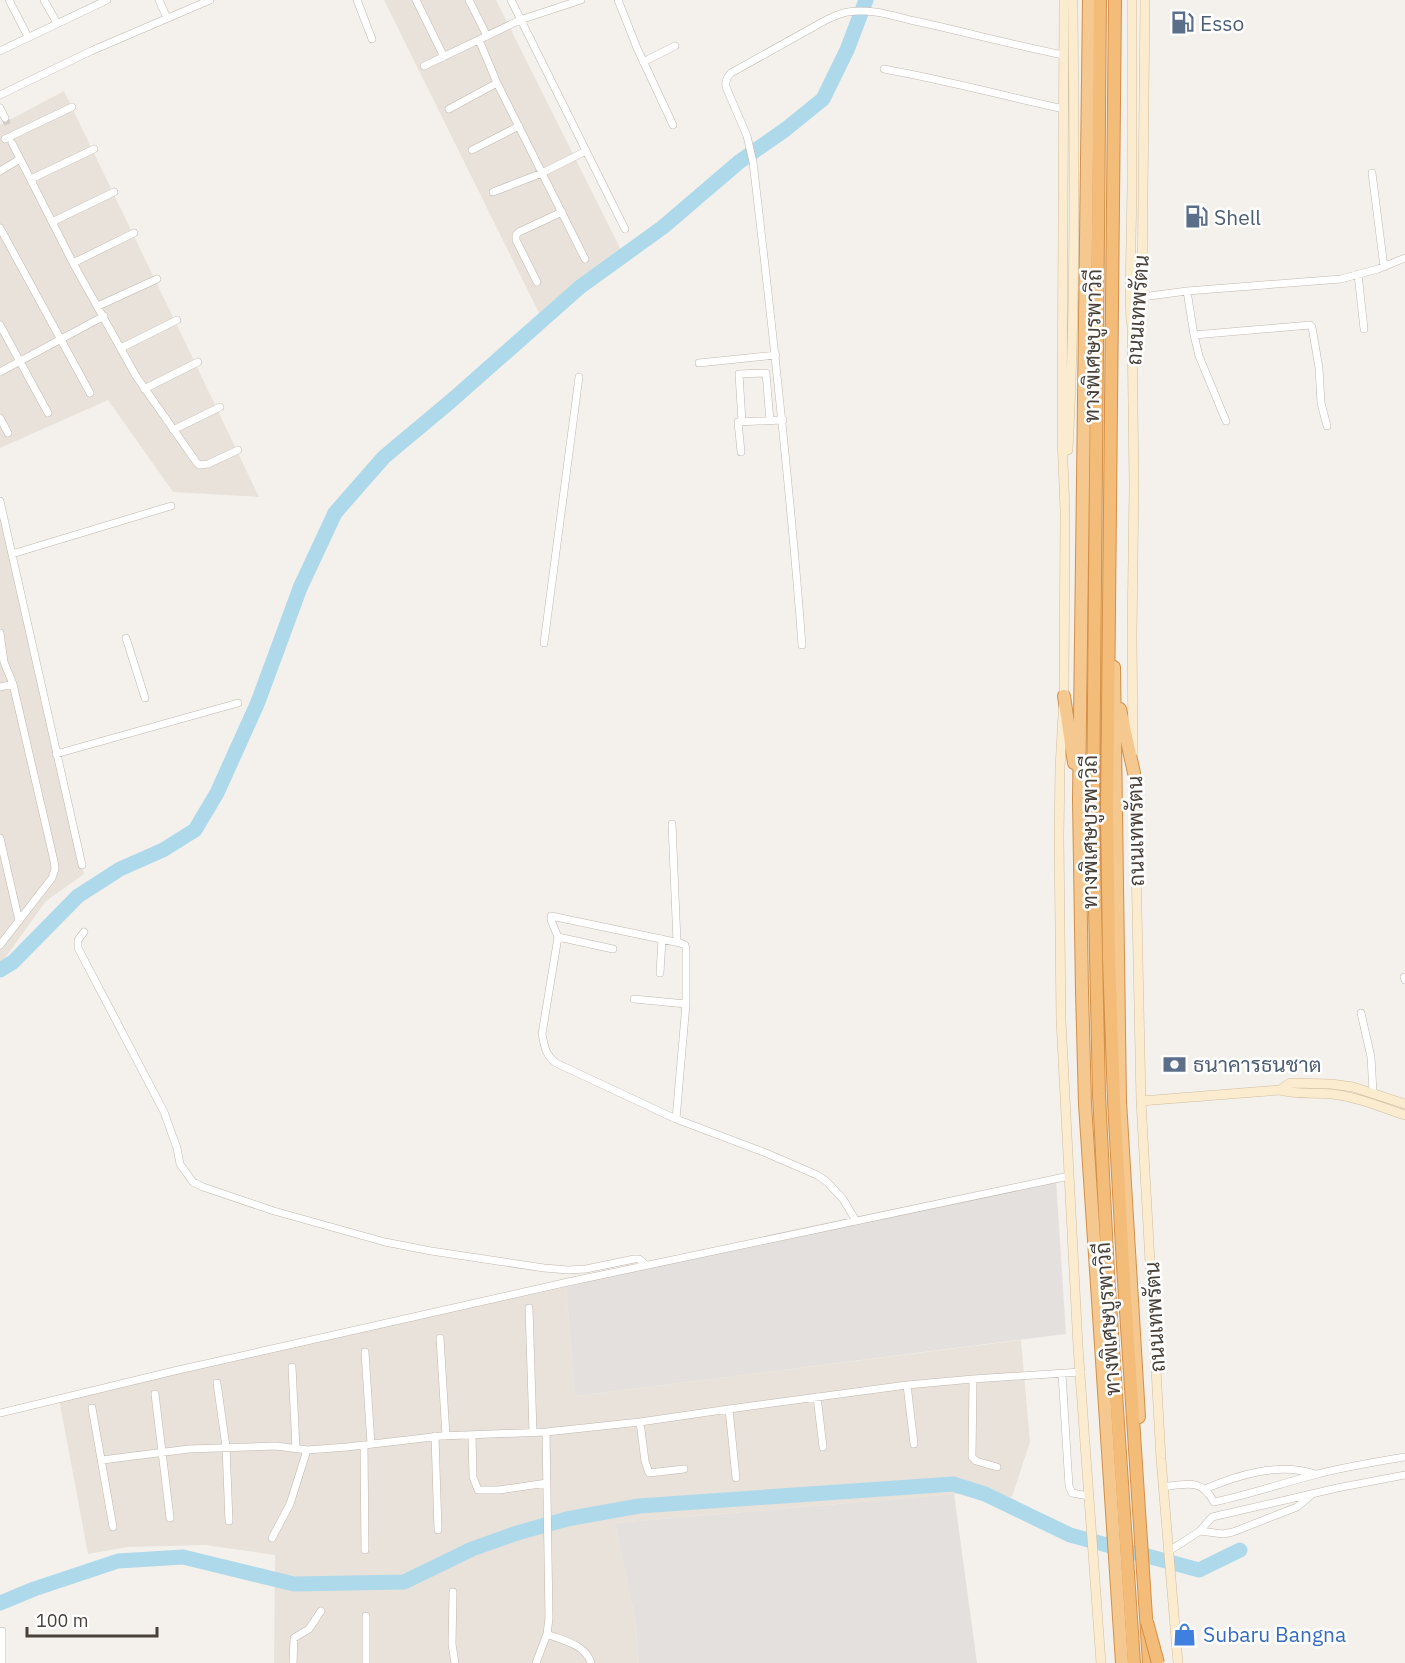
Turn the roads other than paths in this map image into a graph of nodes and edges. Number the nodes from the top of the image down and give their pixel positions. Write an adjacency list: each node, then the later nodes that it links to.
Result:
1 (9, 0): 24 (street)
2 (44, 0): 22 (street)
3 (107, 0): 22 (street)
4 (159, 0): 20 (street)
5 (210, 0): 20 (street)
6 (357, 0): 25 (street)
7 (416, 0): 30 (street)
8 (469, 0): 23 (street)
9 (510, 0): 21 (street)
10 (580, 0): 21 (street)
11 (618, 0): 31 (street)
12 (1064, 0): 29 (main road)
13 (1073, 0): 100 (main road)
14 (1089, 0): 115 (highway)
15 (1100, 0): 191 (highway, ทางพิเศษบูรพาวิถี)
16 (1115, 0): 203 (highway, ทางพิเศษบูรพาวิถี, bridge)
17 (1120, 0): 107 (highway, ถนนเทพรัตน)
18 (1132, 0): 73 (main road)
19 (1144, 0): 68 (main road, ถนนเทพรัตน)
20 (167, 18): 35 (street)
21 (520, 20): 23 (street); 47 (street)
22 (57, 23): 24 (street)
23 (487, 36): 26 (street)
24 (28, 37): 28 (street)
25 (372, 39)
26 (479, 40): 30 (street); 34 (street)
27 (675, 46): 31 (street)
28 (0, 51)
29 (1063, 56): 39 (main road); 78 (street)
30 (444, 57): 32 (street)
31 (643, 62): 41 (street)
32 (424, 66)
33 (884, 69): 39 (street)
34 (497, 83): 38 (street); 43 (street)
35 (0, 95)
36 (72, 107): 44 (street)
37 (0, 108): 40 (street)
38 (449, 109)
39 (1064, 109): 100 (main road)
40 (4, 118)
41 (673, 125)
42 (8, 126): 44 (street)
43 (519, 126): 46 (street); 50 (street)
44 (7, 138): 48 (street)
45 (94, 149): 52 (street)
46 (472, 150)
47 (586, 151): 50 (street); 58 (street)
48 (20, 159): 49 (street); 52 (street)
49 (0, 171)
50 (542, 173): 54 (street); 55 (street)
51 (1372, 173): 63 (street)
52 (31, 179): 56 (street)
53 (114, 192): 56 (street)
54 (493, 192)
55 (562, 212): 61 (street); 66 (street)
56 (52, 222): 62 (street)
57 (0, 228): 76 (street)
58 (625, 229)
59 (134, 233): 62 (street)
60 (1405, 258): 63 (street)
61 (585, 259)
62 (73, 262): 69 (street)
63 (1384, 267): 64 (street)
64 (1358, 274): 67 (street); 74 (street)
65 (157, 279): 69 (street)
66 (537, 282)
67 (1187, 291): 68 (street); 75 (street)
68 (1142, 297): 73 (main road, ถนนเทพรัตน)
69 (98, 306): 70 (street)
70 (104, 316): 76 (street); 77 (street)
71 (177, 320): 77 (street)
72 (0, 325): 79 (street)
73 (1132, 326): 114 (main road, ถนนเทพรัตน)
74 (1364, 329)
75 (1194, 335): 91 (street); 93 (street)
76 (61, 339): 79 (street); 85 (street)
77 (121, 348): 84 (street)
78 (776, 355): 81 (street); 89 (street)
79 (20, 361): 82 (street); 87 (street)
80 (198, 362): 84 (street)
81 (699, 363)
82 (0, 372)
83 (579, 377): 104 (street)
84 (144, 389): 94 (street)
85 (90, 393)
86 (220, 407): 94 (street)
87 (48, 413)
88 (0, 418): 95 (street)
89 (783, 420): 90 (street); 105 (street)
90 (770, 421): 92 (street); 92 (street)
91 (1226, 421)
92 (742, 422): 97 (street)
93 (1328, 426)
94 (173, 430): 96 (street)
95 (8, 433)
96 (238, 450)
97 (741, 452)
98 (0, 501): 101 (street)
99 (171, 506): 101 (street)
100 (1065, 510): 110 (main road)
101 (12, 554): 113 (street)
102 (0, 633): 106 (street)
103 (126, 638): 111 (street)
104 (544, 643)
105 (802, 645)
106 (2, 663): 108 (street)
107 (1114, 678): 114 (highway); 203 (highway, ถนนเทพรัตน)
108 (13, 684): 109 (street); 119 (street)
109 (0, 687)
110 (1064, 696): 115 (highway); 136 (main road)
111 (145, 698)
112 (238, 703): 113 (street)
113 (56, 754): 118 (street)
114 (1134, 773): 132 (main road, ถนนเทพรัตน)
115 (1079, 800): 201 (highway)
116 (672, 824): 123 (street)
117 (0, 838): 119 (street)
118 (82, 865)
119 (19, 921): 124 (street)
120 (84, 932): 138 (street)
121 (558, 937): 122 (street); 125 (street); 135 (street)
122 (662, 939): 123 (street); 126 (street)
123 (677, 942): 128 (street)
124 (0, 945)
125 (613, 949)
126 (660, 974)
127 (634, 999): 128 (street)
128 (686, 1004): 135 (street)
129 (1361, 1012): 131 (street)
130 (1280, 1090): 131 (main road); 132 (main road); 134 (main road)
131 (1373, 1092): 133 (main road)
132 (1141, 1101): 174 (main road, ถนนเทพรัตน)
133 (1405, 1104)
134 (1405, 1115)
135 (676, 1119): 137 (street)
136 (1069, 1176): 137 (street); 143 (main road)
137 (856, 1221): 138 (street)
138 (646, 1265): 152 (street)
139 (529, 1308): 154 (street)
140 (440, 1338): 157 (street)
141 (365, 1352): 159 (street)
142 (292, 1367): 163 (street)
143 (1081, 1372): 144 (street); 177 (main road)
144 (1062, 1374): 145 (street); 177 (street)
145 (973, 1379): 147 (street); 168 (street)
146 (218, 1383): 161 (street)
147 (907, 1385): 149 (street); 160 (street)
148 (155, 1394): 165 (street)
149 (817, 1397): 151 (street); 162 (street)
150 (92, 1408): 167 (street)
151 (729, 1409): 153 (street); 172 (street)
152 (0, 1413)
153 (640, 1422): 155 (street); 169 (street)
154 (533, 1432): 155 (street); 156 (street)
155 (546, 1432): 173 (street)
156 (472, 1435): 157 (street); 173 (street)
157 (446, 1436): 158 (street)
158 (435, 1437): 159 (street); 183 (street)
159 (367, 1444): 164 (street); 186 (street)
160 (914, 1444)
161 (226, 1447): 163 (street); 165 (street); 181 (street)
162 (823, 1447)
163 (297, 1448): 164 (street)
164 (308, 1450): 185 (street)
165 (161, 1452): 167 (street); 180 (street)
166 (1405, 1457): 170 (street)
167 (102, 1460): 182 (street)
168 (997, 1467)
169 (684, 1470)
170 (1315, 1474): 175 (street); 178 (street)
171 (1405, 1475): 176 (street)
172 (735, 1478)
173 (547, 1483): 193 (street)
174 (1163, 1487): 175 (street); 187 (main road, ถนนเทพรัตน)
175 (1204, 1489): 178 (street)
176 (1312, 1494): 179 (street); 184 (street)
177 (1089, 1496): 200 (main road)
178 (1215, 1502): 179 (street)
179 (1212, 1517): 184 (street)
180 (170, 1518)
181 (228, 1521)
182 (113, 1527)
183 (438, 1530)
184 (1200, 1531): 187 (street)
185 (273, 1538)
186 (365, 1550)
187 (1169, 1551): 204 (main road, ถนนเทพรัตน)
188 (453, 1592): 197 (street)
189 (321, 1611): 195 (street)
190 (366, 1616): 196 (street)
191 (1131, 1623): 201 (highway); 202 (highway, ทางพิเศษบูรพาวิถี)
192 (2, 1631): 194 (street)
193 (546, 1634): 198 (street); 199 (street)
194 (2, 1663)
195 (293, 1663)
196 (366, 1663)
197 (455, 1663)
198 (536, 1663)
199 (591, 1663)
200 (1101, 1663)
201 (1124, 1663)
202 (1134, 1663)
203 (1154, 1663)
204 (1178, 1663)

